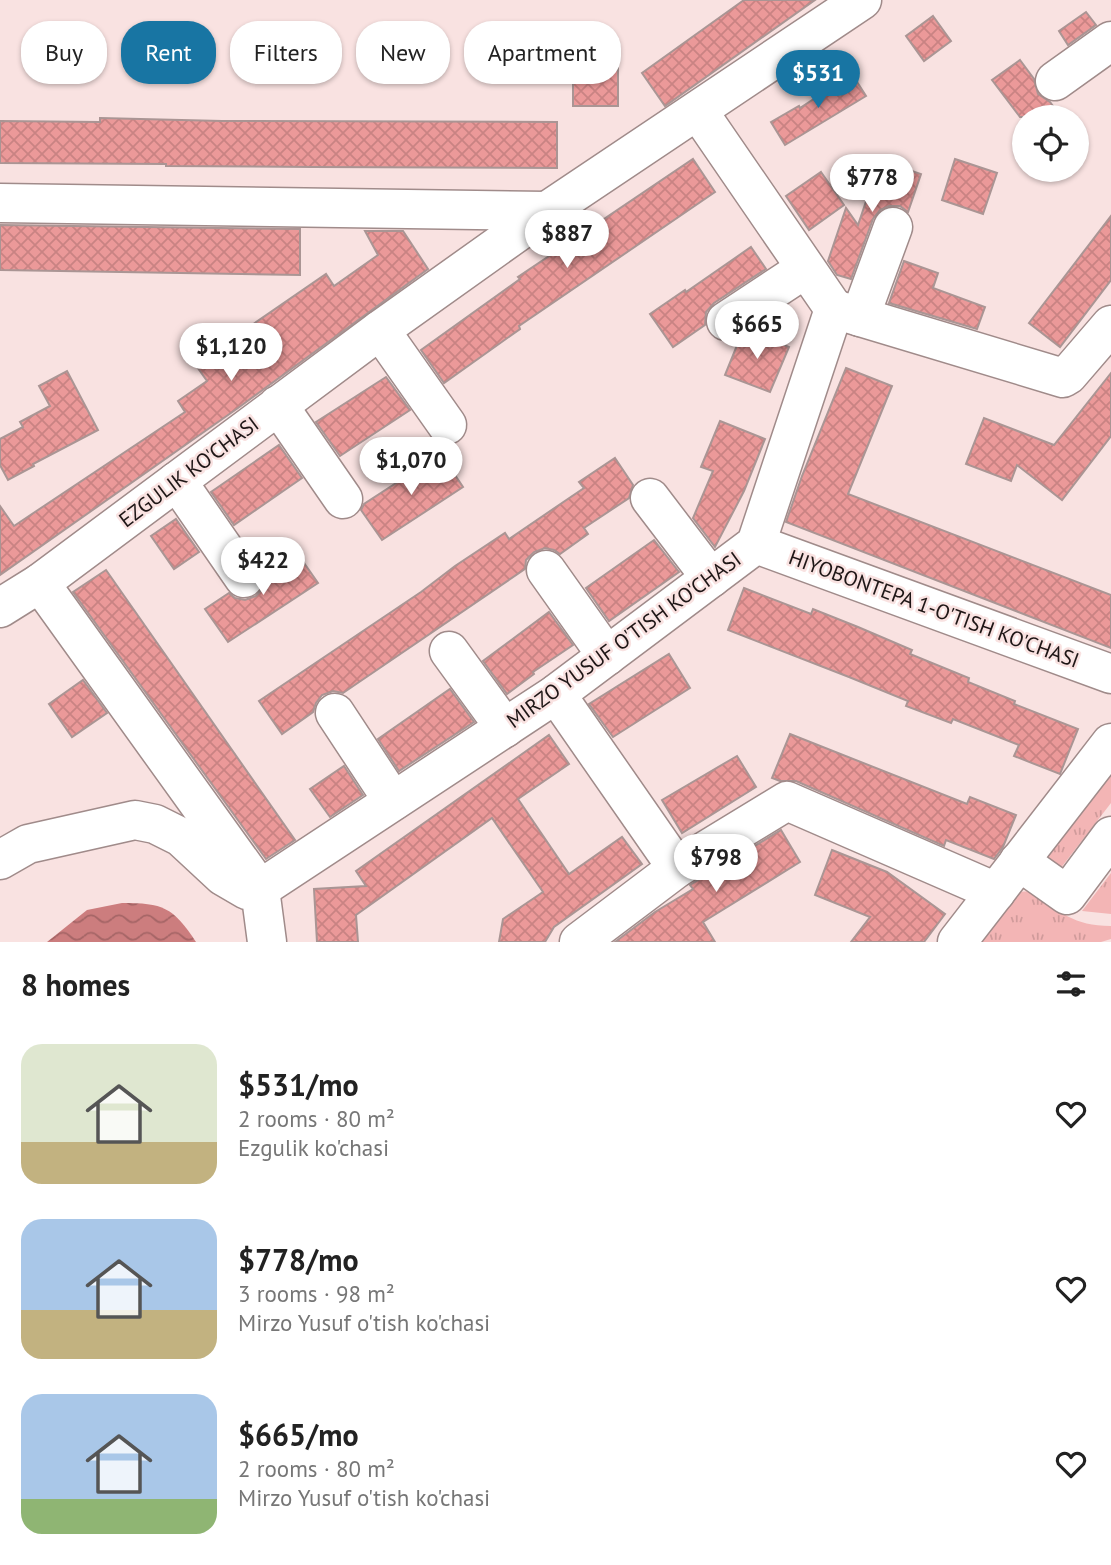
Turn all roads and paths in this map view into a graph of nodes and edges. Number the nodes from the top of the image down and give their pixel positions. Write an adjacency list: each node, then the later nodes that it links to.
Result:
1 (860, 1): 4 (street, EZGULIK KO'CHASI)
2 (1111, 41): 3 (street)
3 (1055, 81)
4 (698, 111): 6 (street, EZGULIK KO'CHASI); 8 (street)
5 (0, 203): 6 (street)
6 (547, 211): 12 (street, EZGULIK KO'CHASI)
7 (893, 227): 9 (street, MIRZO YUSUF O'TISH KO'CHASI)
8 (805, 269): 9 (street); 10 (street)
9 (847, 313): 11 (street); 18 (street, MIRZO YUSUF O'TISH KO'CHASI)
10 (726, 321)
11 (1111, 325)
12 (380, 330): 13 (street, EZGULIK KO'CHASI); 14 (street)
13 (278, 405): 15 (street, EZGULIK KO'CHASI); 17 (street)
14 (447, 425)
15 (177, 481): 20 (street); 22 (street, EZGULIK KO'CHASI)
16 (650, 498): 21 (street)
17 (343, 499)
18 (756, 544): 21 (street, MIRZO YUSUF O'TISH KO'CHASI); 26 (street, HIYOBONTEPA 1-O'TISH KO'CHASI)
19 (546, 570): 25 (street)
20 (244, 578)
21 (711, 578): 25 (street, MIRZO YUSUF O'TISH KO'CHASI)
22 (40, 583): 23 (street, EZGULIK KO'CHASI); 36 (street)
23 (0, 608)
24 (449, 651): 29 (street)
25 (607, 656): 27 (street, MIRZO YUSUF O'TISH KO'CHASI)
26 (1111, 674)
27 (556, 694): 29 (street, MIRZO YUSUF O'TISH KO'CHASI); 35 (street)
28 (335, 713): 31 (street)
29 (505, 728): 31 (street, MIRZO YUSUF O'TISH KO'CHASI)
30 (1111, 743): 34 (street)
31 (393, 802): 36 (street, MIRZO YUSUF O'TISH KO'CHASI)
32 (1111, 836): 34 (street)
33 (0, 860): 36 (street)
34 (1020, 861): 37 (street)
35 (677, 868): 37 (street); 39 (street)
36 (260, 889): 38 (street)
37 (996, 892): 40 (street)
38 (267, 942)
39 (579, 942)
40 (957, 942)

